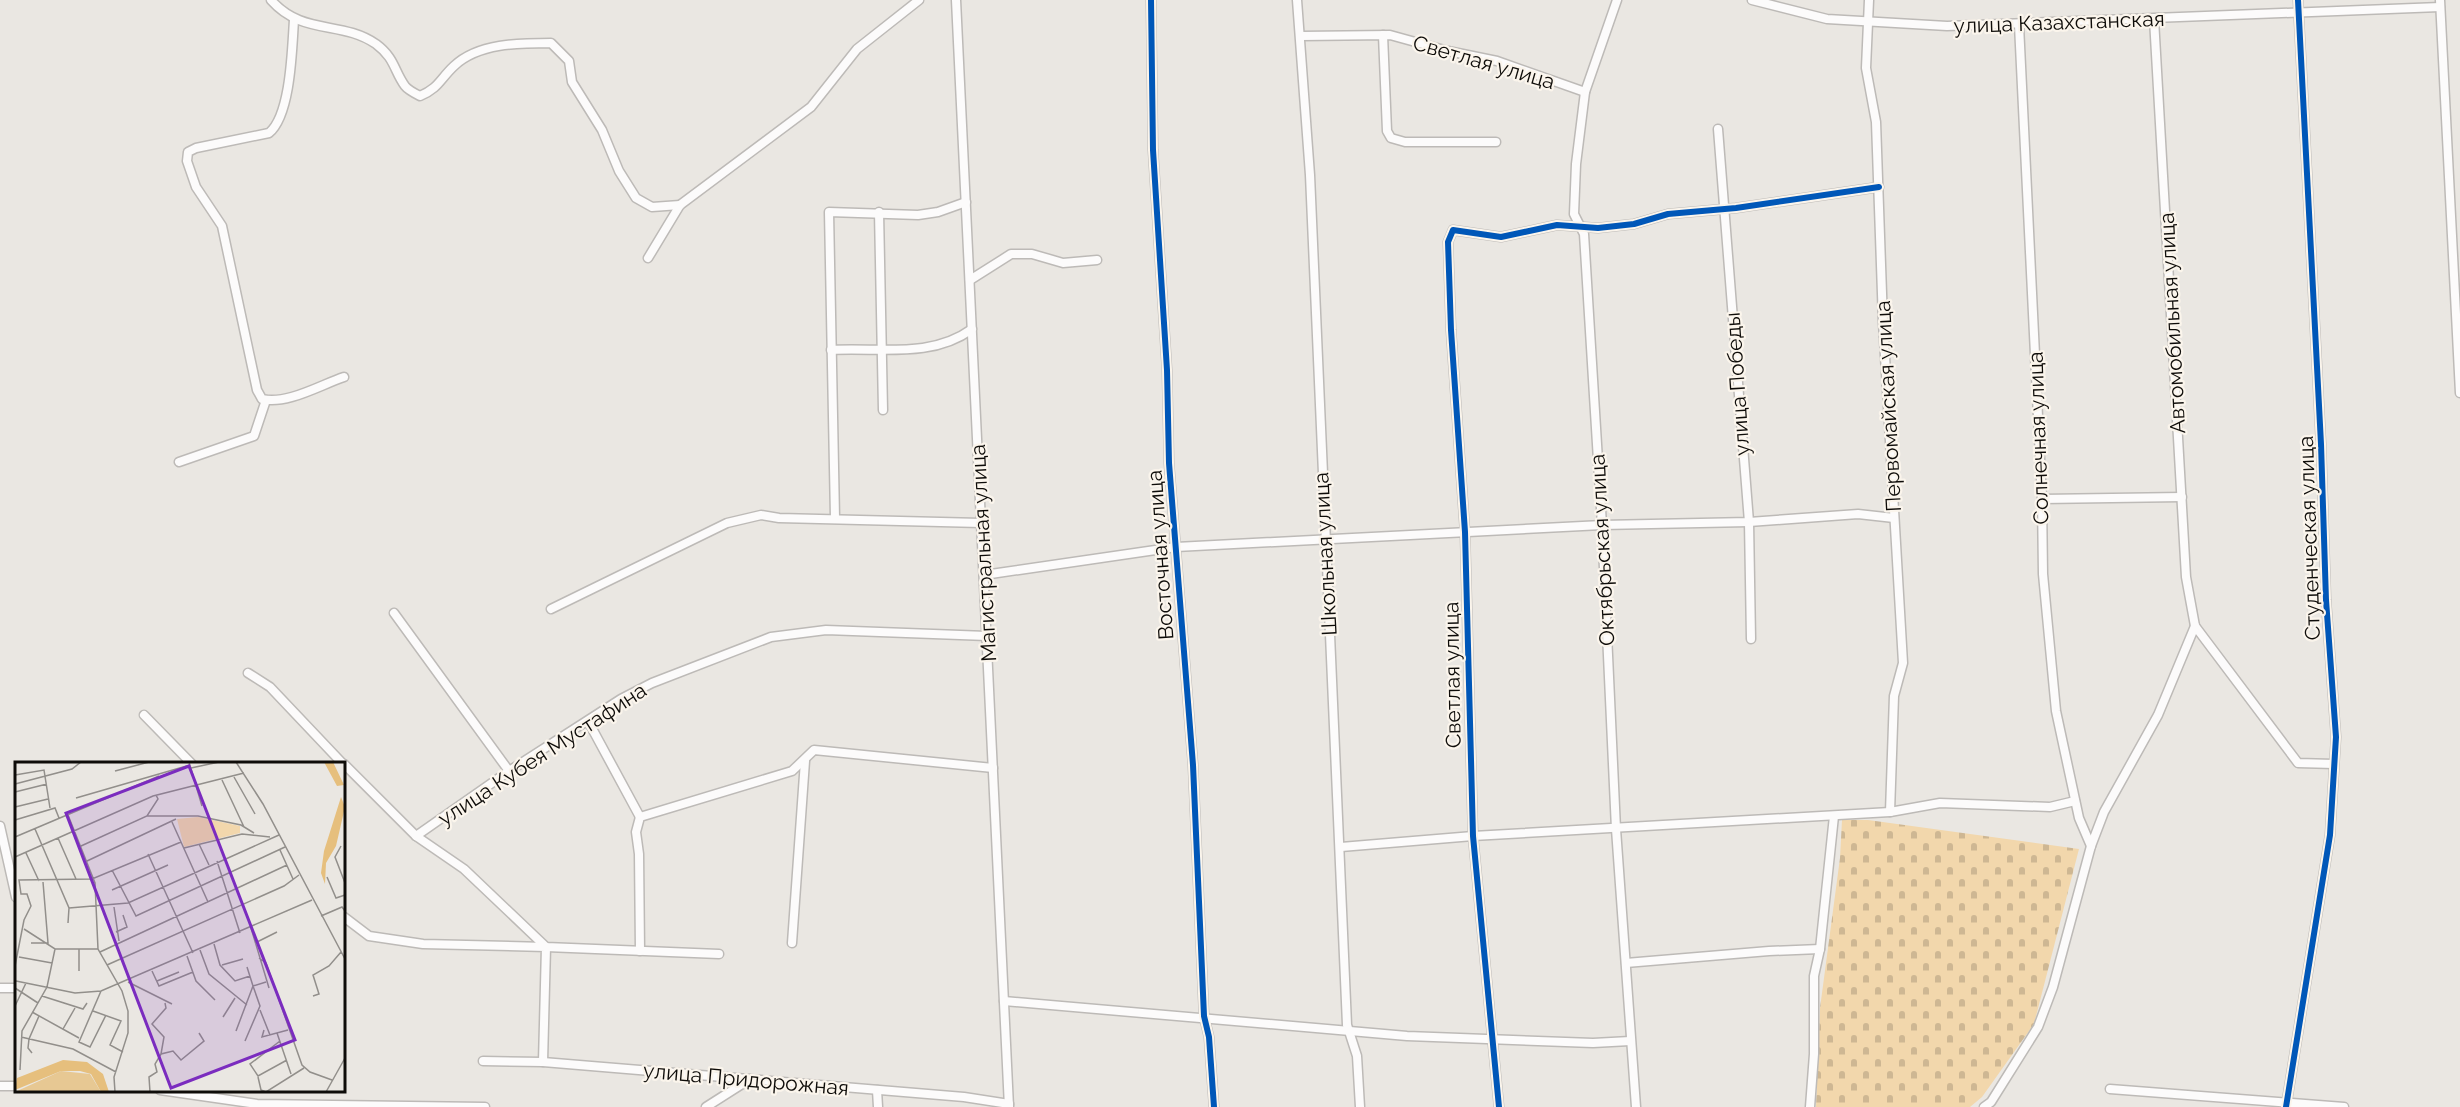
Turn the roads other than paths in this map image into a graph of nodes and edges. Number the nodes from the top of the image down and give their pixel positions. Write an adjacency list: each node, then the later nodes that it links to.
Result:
1 (271, 0): 13 (street)
2 (919, 0): 23 (street)
3 (956, 0): 22 (street, Магистральная улица)
4 (1151, 0): 47 (street, Восточная улица)
5 (1297, 0): 17 (street, Школьная улица)
6 (1617, 0): 18 (street, Октябрьская улица)
7 (1752, 0): 14 (street, улица Казахстанская)
8 (1869, 0): 14 (street, Первомайская улица)
9 (2298, 0): 11 (street, Студенческая улица)
10 (2440, 4): 11 (street, улица Казахстанская); 34 (street)
11 (2299, 13): 12 (street, улица Казахстанская); 60 (street, Студенческая улица)
12 (2154, 19): 15 (street, улица Казахстанская); 38 (street, Автомобильная улица)
13 (294, 20): 23 (street); 35 (street)
14 (1867, 23): 15 (street, улица Казахстанская); 21 (street, Первомайская улица)
15 (2019, 25): 39 (street, Солнечная улица)
16 (1383, 35): 17 (street, Светлая улица); 18 (street, Светлая улица); 20 (street, Светлая улица)
17 (1301, 36): 46 (street, Школьная улица)
18 (1586, 92): 26 (street, Октябрьская улица)
19 (1718, 129): 24 (street, улица Победы)
20 (1496, 142)
21 (1879, 187): 24 (street); 41 (street, Первомайская улица)
22 (966, 202): 25 (street); 29 (street, Магистральная улица)
23 (680, 205): 27 (street)
24 (1725, 209): 26 (street); 42 (street, улица Победы)
25 (879, 212): 31 (street); 32 (street)
26 (1581, 228): 44 (street, Октябрьская улица); 45 (street, Светлая улица)
27 (648, 258)
28 (1096, 260): 29 (street)
29 (970, 280): 30 (street, Магистральная улица)
30 (972, 329): 32 (street); 43 (street, Магистральная улица)
31 (831, 350): 32 (street); 40 (street)
32 (881, 350): 36 (street)
33 (344, 377): 35 (street)
34 (2460, 393)
35 (266, 400): 37 (street)
36 (883, 410)
37 (178, 462)
38 (2182, 497): 39 (street); 51 (street, Автомобильная улица)
39 (2042, 499): 64 (street, Солнечная улица)
40 (835, 518): 43 (street); 49 (street)
41 (1894, 518): 42 (street); 65 (street, Первомайская улица)
42 (1749, 522): 44 (street); 53 (street, улица Победы)
43 (981, 523): 48 (street, Магистральная улица)
44 (1602, 525): 45 (street); 69 (street, Октябрьская улица)
45 (1465, 532): 46 (street); 71 (street, Светлая улица)
46 (1324, 538): 47 (street); 73 (street, Школьная улица)
47 (1176, 547): 48 (street); 83 (street, Восточная улица)
48 (984, 575): 52 (street, Магистральная улица)
49 (551, 609)
50 (394, 613): 63 (street)
51 (2195, 626): 60 (street); 72 (street)
52 (987, 636): 56 (street, улица Кубея Мустафина); 62 (street, Магистральная улица)
53 (1750, 639)
54 (249, 673): 59 (street)
55 (144, 715): 58 (street)
56 (588, 721): 63 (street, улица Кубея Мустафина); 67 (street)
57 (805, 761): 62 (street); 67 (street); 76 (street)
58 (190, 762)
59 (341, 762)
60 (2334, 764): 94 (street, Студенческая улица)
61 (345, 766): 70 (street)
62 (993, 768): 82 (street, Магистральная улица)
63 (509, 771): 70 (street, улица Кубея Мустафина)
64 (2075, 801): 65 (street); 72 (street, Солнечная улица)
65 (1890, 812): 66 (street)
66 (1834, 816): 69 (street); 78 (street)
67 (640, 817): 79 (street)
68 (0, 826): 74 (street)
69 (1616, 829): 71 (street); 81 (street, Октябрьская улица)
70 (416, 836): 77 (street)
71 (1473, 836): 73 (street); 85 (street, Светлая улица)
72 (2091, 846): 103 (street)
73 (1341, 847): 84 (street, Школьная улица)
74 (15, 893)
75 (346, 922): 77 (street)
76 (792, 944)
77 (546, 947): 79 (street); 88 (street)
78 (1820, 949): 81 (street); 102 (street)
79 (640, 951): 80 (street)
80 (719, 954)
81 (1626, 963): 86 (street, Октябрьская улица)
82 (1004, 1001): 83 (street); 93 (street, Магистральная улица)
83 (1204, 1016): 84 (street); 98 (street, Восточная улица)
84 (1349, 1032): 85 (street); 99 (street, Школьная улица)
85 (1492, 1040): 86 (street); 100 (street, Светлая улица)
86 (1630, 1041): 101 (street, Октябрьская улица)
87 (483, 1061): 88 (street, улица Придорожная)
88 (543, 1062): 89 (street, улица Придорожная)
89 (750, 1079): 91 (street, улица Придорожная); 96 (street)
90 (2110, 1089): 94 (street)
91 (877, 1090): 93 (street, улица Придорожная); 97 (street)
92 (174, 1092): 95 (street)
93 (1009, 1105)
94 (2287, 1105): 104 (street)
95 (485, 1107)
96 (706, 1107)
97 (878, 1107)
98 (1214, 1107)
99 (1360, 1107)
100 (1499, 1107)
101 (1636, 1107)
102 (1810, 1107)
103 (1984, 1107)
104 (2344, 1107)

